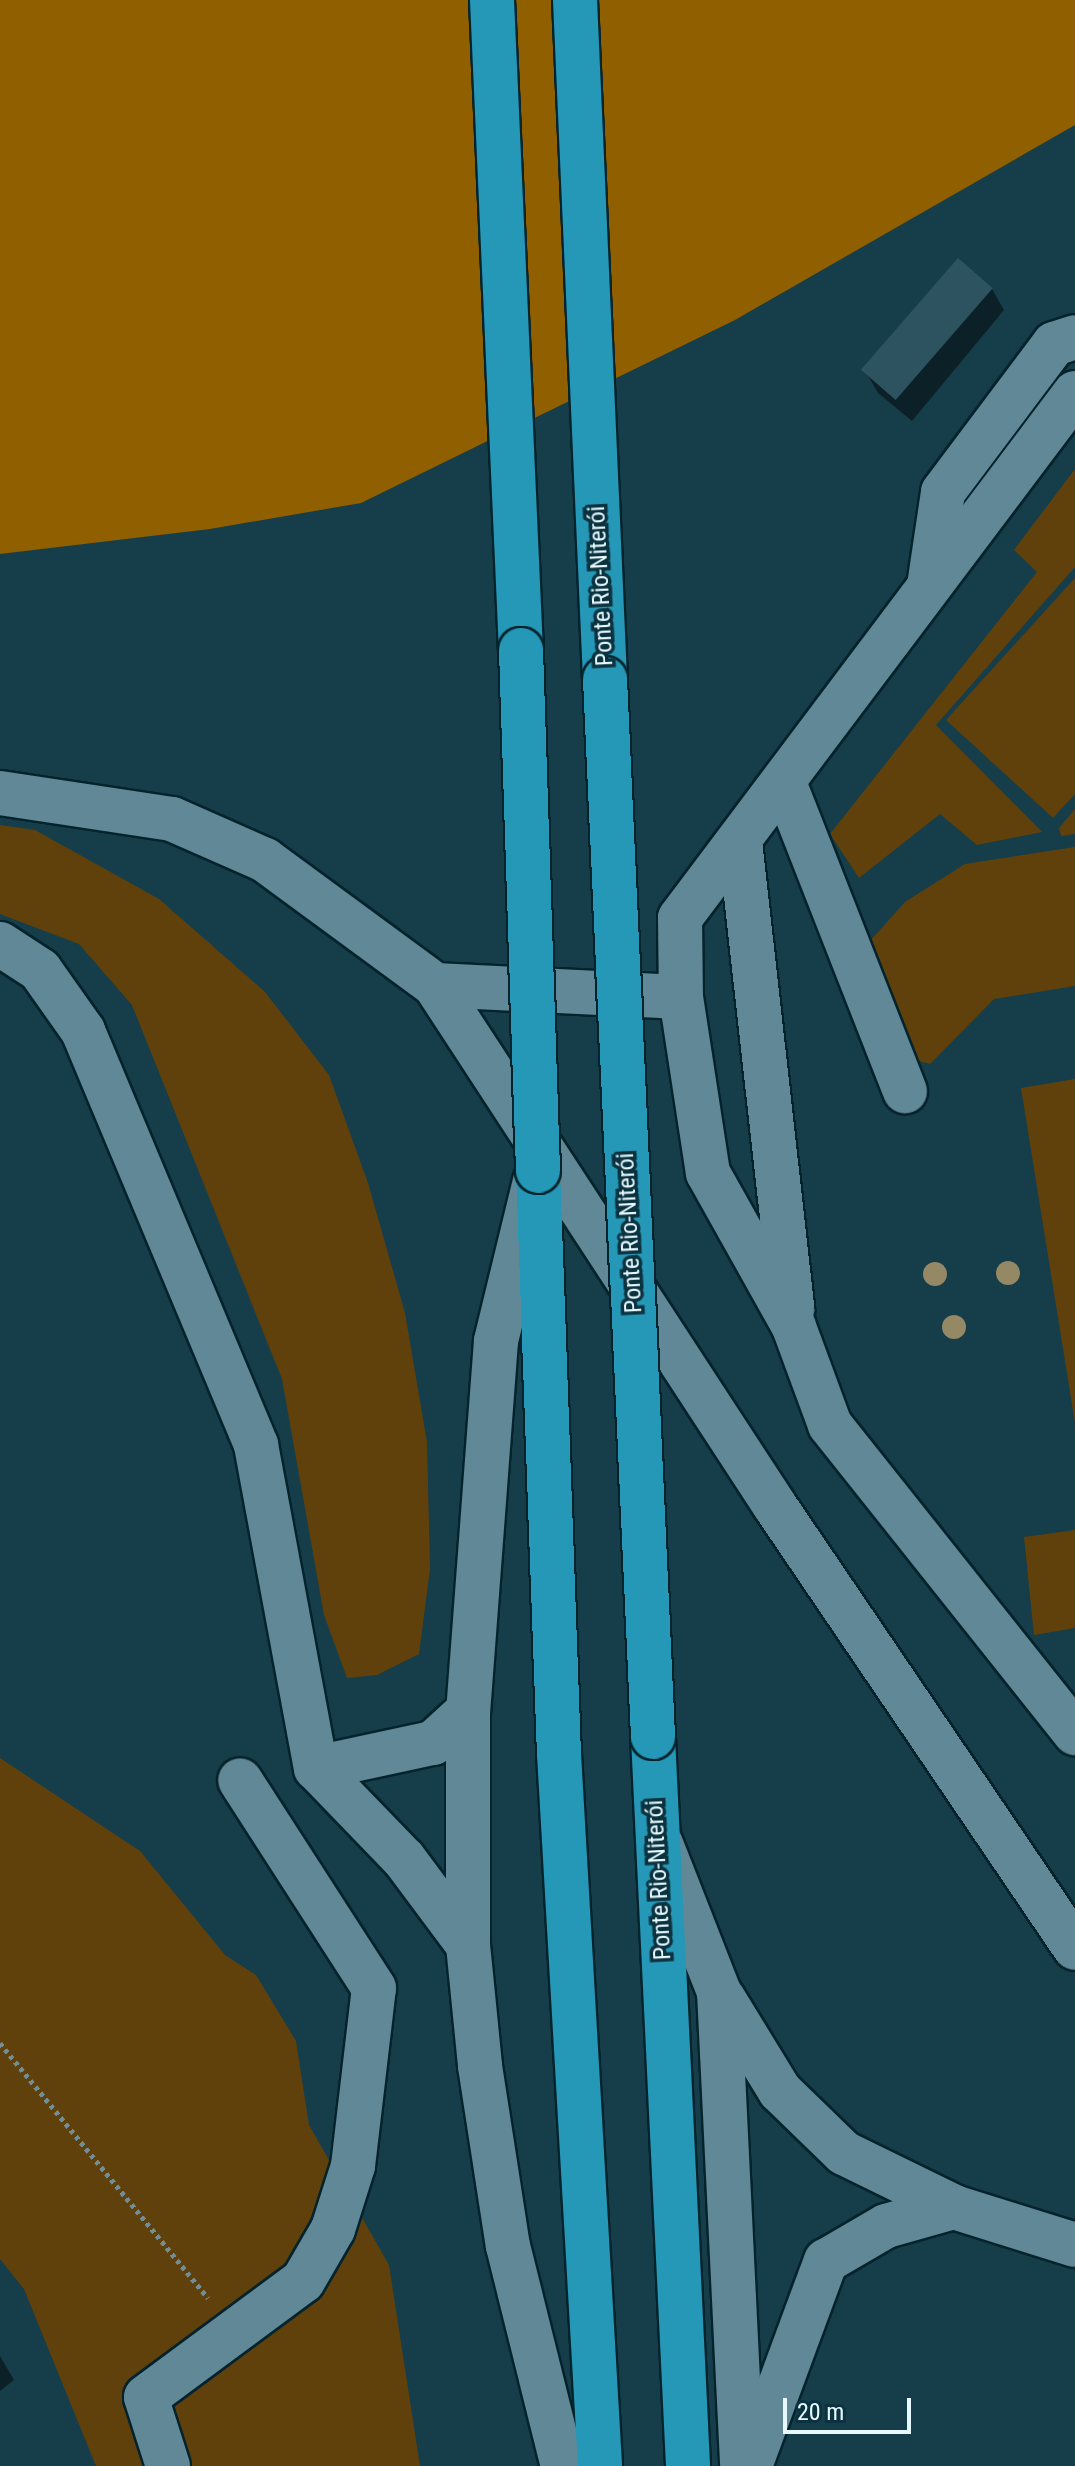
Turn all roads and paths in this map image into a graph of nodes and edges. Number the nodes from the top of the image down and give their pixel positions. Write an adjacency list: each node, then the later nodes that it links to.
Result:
1 (492, 0): 13 (highway, bridge)
2 (575, 0): 19 (highway, Ponte Rio-Niterói, bridge)
3 (1075, 337): 5 (lane)
4 (1075, 393): 5 (lane)
5 (927, 593): 6 (lane)
6 (785, 785): 8 (lane); 12 (lane)
7 (0, 793): 10 (lane)
8 (740, 842): 11 (lane); 14 (lane)
9 (0, 944): 17 (lane)
10 (435, 985): 11 (lane); 21 (lane)
11 (681, 997): 14 (lane)
12 (905, 1091)
13 (538, 1171): 15 (lane); 29 (highway)
14 (794, 1327): 16 (lane)
15 (468, 1711): 17 (lane); 20 (lane)
16 (1075, 1733)
17 (316, 1768): 20 (lane)
18 (240, 1780): 26 (lane)
19 (657, 1834): 22 (lane); 30 (highway, Ponte Rio-Niterói)
20 (468, 1945): 28 (lane)
21 (1075, 1948)
22 (719, 1992): 24 (lane); 31 (lane)
23 (0, 2043): 26 (path)
24 (954, 2207): 25 (lane); 32 (lane)
25 (1075, 2245)
26 (234, 2330): 27 (lane)
27 (168, 2466)
28 (563, 2466)
29 (600, 2466)
30 (688, 2466)
31 (742, 2466)
32 (750, 2466)

